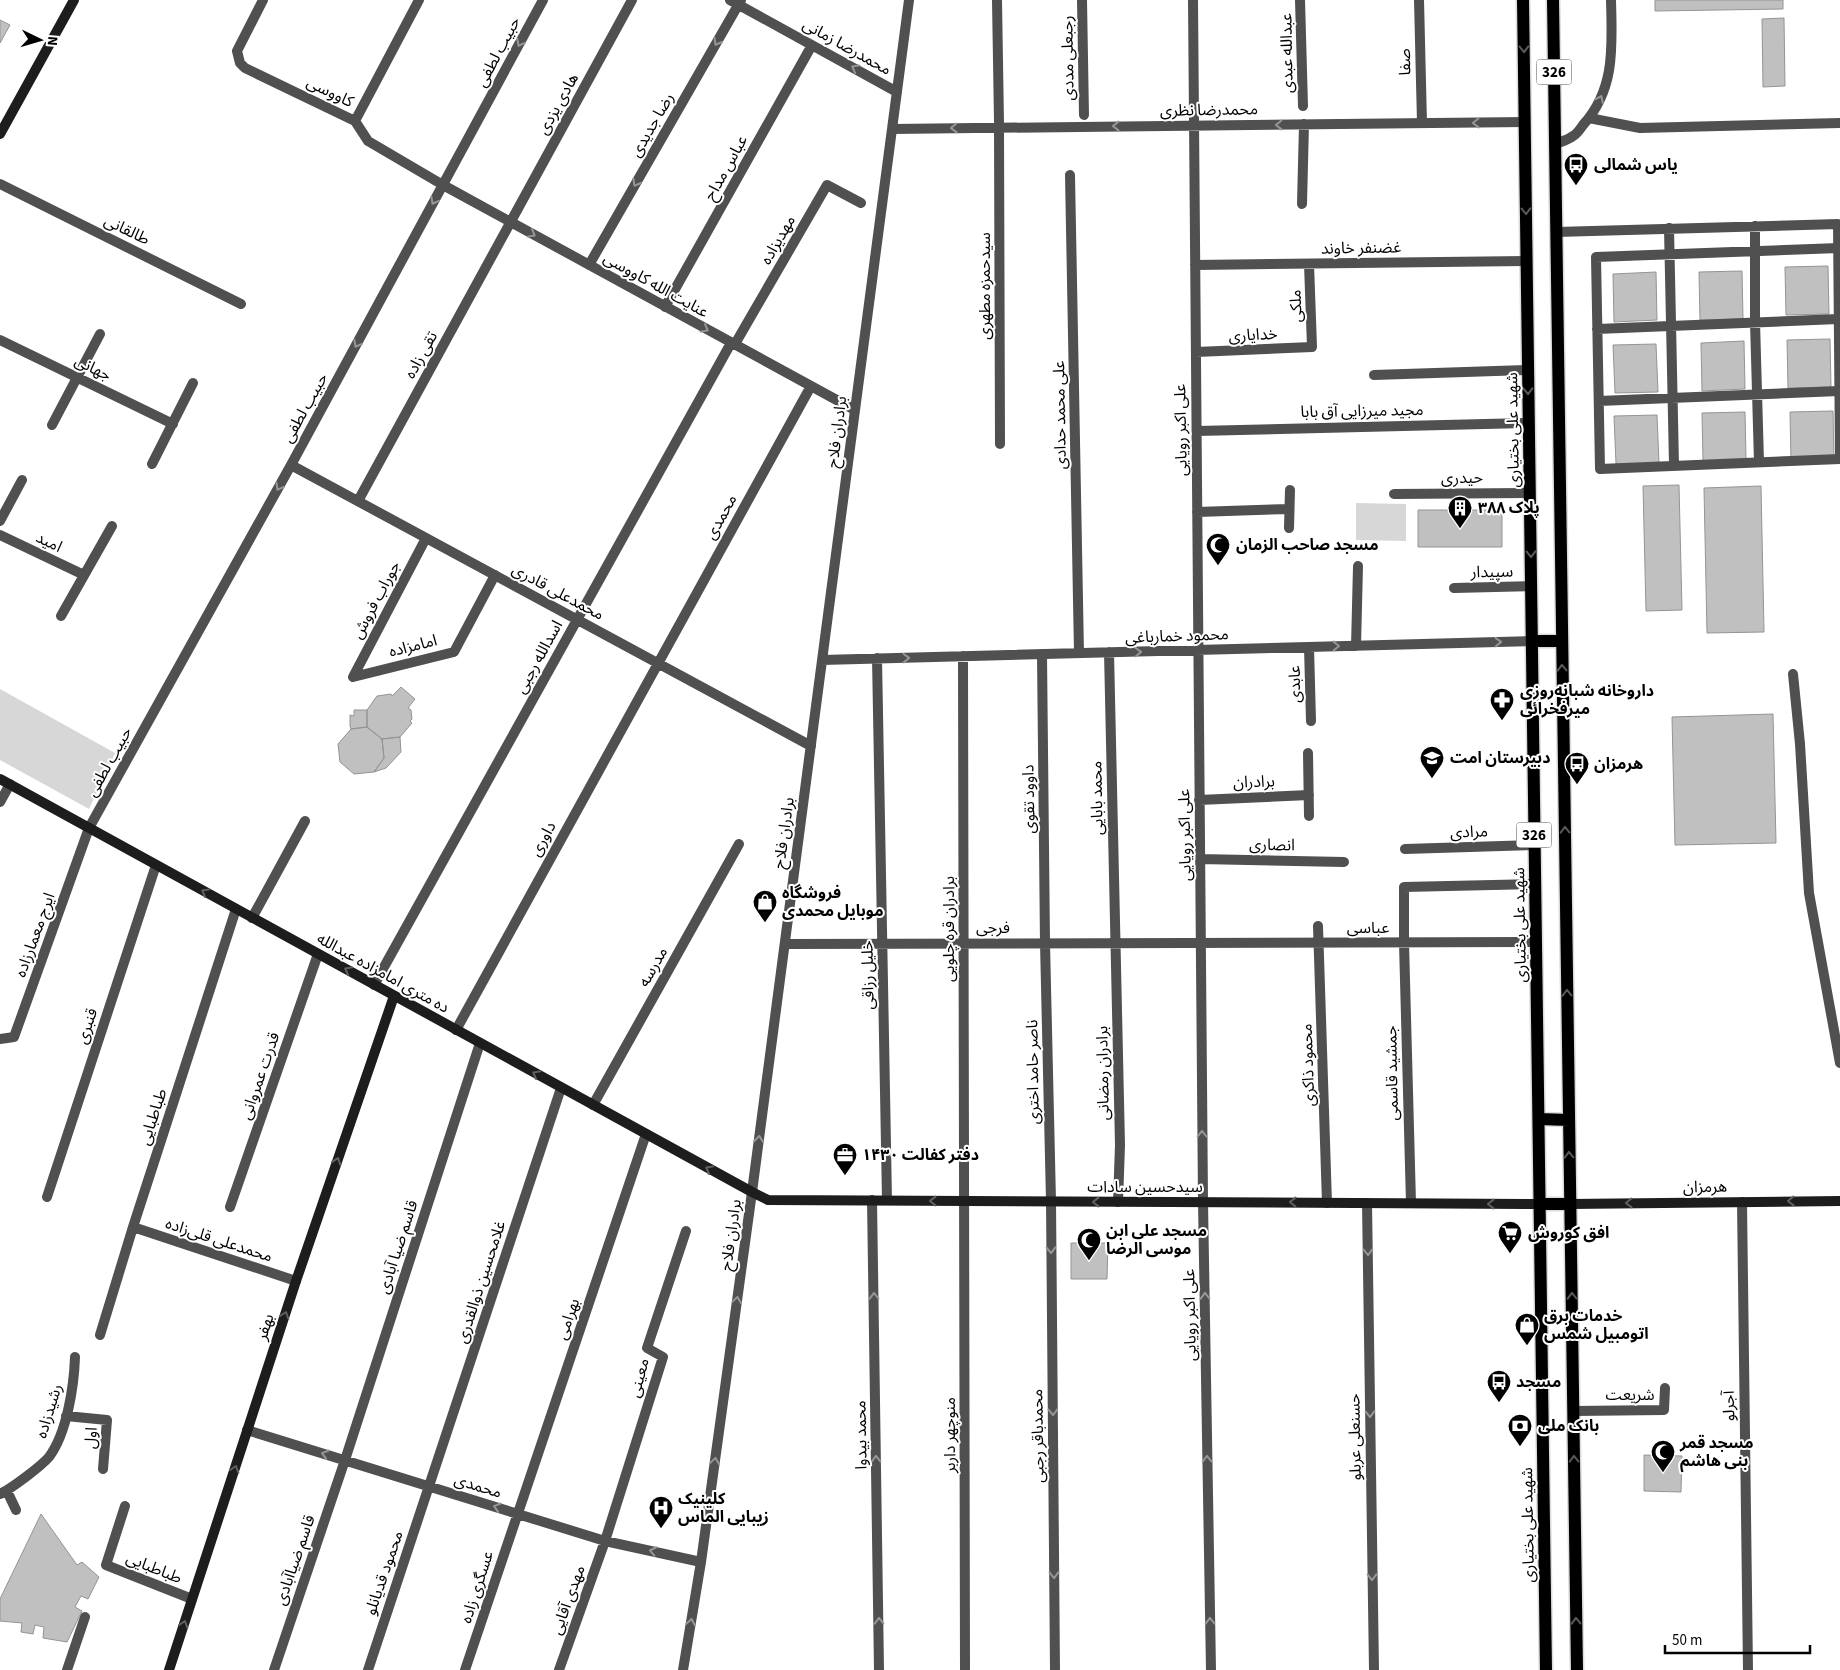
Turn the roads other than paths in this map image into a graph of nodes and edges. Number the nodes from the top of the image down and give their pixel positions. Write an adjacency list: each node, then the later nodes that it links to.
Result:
1 (74, 0): 29 (main road)
2 (262, 0): 21 (street, کاووسی)
3 (419, 0): 21 (street)
4 (543, 0): 33 (street, حبیب لطفی, one-way to 33)
5 (632, 0): 36 (street, هادی یزدی)
6 (909, 0): 17 (street, برادران فلاح)
7 (997, 0): 26 (street, سیدحمزه مطهری)
8 (1082, 0): 19 (street, رجبعلی مددی)
9 (1193, 0): 27 (street, علی اکبر رویایی)
10 (1300, 0): 18 (street, عبدالله عبدی)
11 (1420, 0): 23 (street, صفا)
12 (1523, 0): 22 (main road, شهید علی بختیاری / 326, one-way to 22)
13 (1553, 0): 30 (main road, 326)
14 (1611, 0): 20 (street, one-way to 14)
15 (737, 2): 16 (street, محمدرضا زمانی); 45 (street, رضا جدیدی, one-way to 45)
16 (812, 45): 17 (street, محمدرضا زمانی, one-way to 16); 48 (street, عباس مداح)
17 (897, 92): 28 (street, برادران فلاح)
18 (1303, 106)
19 (1084, 115)
20 (1590, 118): 24 (street); 30 (street)
21 (355, 121): 33 (street, کاووسی)
22 (1525, 122): 23 (street, محمدرضا نظری, one-way to 23); 43 (main road, شهید علی بختیاری / 326, one-way to 43)
23 (1422, 123): 25 (street, محمدرضا نظری)
24 (1840, 123)
25 (1304, 124): 27 (street, محمدرضا نظری, one-way to 27); 35 (street)
26 (999, 125): 27 (street, محمدرضا نظری, one-way to 26); 28 (street, محمدرضا نظری, one-way to 28); 72 (street, سیدحمزه مطهری)
27 (1194, 126): 46 (street, علی اکبر رویایی)
28 (892, 129): 67 (street, برادران فلاح)
29 (0, 134)
30 (1555, 144): 39 (main road, 326)
31 (1070, 175): 102 (street, علی محمد حدادی)
32 (0, 184): 47 (street, طالقانی)
33 (443, 185): 36 (street, عنایت‌ الله کاووسی); 75 (street, حبیب لطفی, one-way to 75)
34 (861, 203): 55 (street, مهدیزاده)
35 (1302, 204)
36 (511, 222): 45 (street, عنایت‌ الله کاووسی, one-way to 45); 81 (street, تقی زاده)
37 (1755, 226): 38 (street); 40 (street); 41 (street)
38 (1669, 228): 39 (street); 42 (street)
39 (1556, 232): 97 (main road, 326)
40 (1838, 248): 41 (street); 49 (street)
41 (1754, 251): 42 (street); 50 (street)
42 (1669, 254): 51 (street); 52 (street)
43 (1527, 261): 44 (street, غضنفر خاوند); 58 (main road, شهید علی بختیاری / 326)
44 (1309, 264): 46 (street, غضنفر خاوند); 56 (street, ملکی)
45 (590, 265): 48 (street, عنایت‌ الله کاووسی)
46 (1195, 265): 57 (street, علی اکبر رویایی)
47 (241, 304)
48 (665, 306): 55 (street, عنایت‌ الله کاووسی, one-way to 55)
49 (1838, 319): 50 (street); 63 (street)
50 (1755, 322): 51 (street); 64 (street)
51 (1670, 326): 52 (street); 65 (street)
52 (1597, 329): 66 (street)
53 (100, 334): 60 (street)
54 (0, 340): 60 (street, جهانی)
55 (733, 344): 62 (street, عنایت‌ الله کاووسی); 95 (street, اسدالله رجبی)
56 (1312, 347): 57 (street, خدایاری)
57 (1196, 352): 71 (street, علی اکبر رویایی)
58 (1528, 370): 59 (street); 69 (main road, شهید علی بختیاری / 326, one-way to 69)
59 (1374, 375)
60 (78, 377): 68 (street, جهانی); 70 (street)
61 (193, 383): 68 (street)
62 (811, 386): 67 (street, عنایت‌ الله کاووسی); 107 (street, محمدی)
63 (1839, 390): 64 (street); 73 (street)
64 (1757, 394): 65 (street); 73 (street)
65 (1672, 398): 66 (street); 76 (street)
66 (1599, 401): 76 (street)
67 (855, 410): 106 (street, برادران فلاح)
68 (173, 424): 74 (street)
69 (1529, 424): 71 (street, مجید میرزایی آق بابا); 79 (main road, شهید علی بختیاری / 326)
70 (52, 425)
71 (1196, 431): 83 (street, علی اکبر رویایی)
72 (1000, 444)
73 (1759, 462): 76 (street)
74 (152, 464)
75 (291, 465): 81 (street, محمدعلی قادری); 120 (street, حبیب لطفی, one-way to 120)
76 (1674, 465)
77 (22, 480): 84 (street)
78 (1290, 490): 82 (street)
79 (1530, 493): 80 (street, حیدری); 92 (main road, شهید علی بختیاری / 326, one-way to 92)
80 (1394, 494)
81 (358, 501): 88 (street, محمدعلی قادری)
82 (1289, 509): 83 (street); 86 (street)
83 (1197, 512): 100 (street, علی اکبر رویایی)
84 (0, 521)
85 (112, 526): 90 (street)
86 (1289, 528)
87 (0, 535): 90 (street, امید)
88 (426, 538): 91 (street, محمدعلی قادری); 109 (street, جوراب فروش)
89 (1358, 566): 98 (street)
90 (84, 575): 94 (street)
91 (495, 575): 95 (street, محمدعلی قادری); 109 (street, امامزاده)
92 (1531, 586): 93 (street, سپیدار); 96 (main road, شهید علی بختیاری / 326)
93 (1454, 588)
94 (61, 616)
95 (577, 620): 107 (street, محمدعلی قادری); 141 (street, اسدالله رجبی)
96 (1532, 641): 97 (main road); 98 (street, محمود خمارباغی, one-way to 96); 122 (main road, شهید علی بختیاری / 326)
97 (1562, 641): 150 (main road, 326, one-way to 97)
98 (1356, 646): 99 (street, محمود خمارباغی, one-way to 98)
99 (1309, 647): 100 (street, محمود خمارباغی); 110 (street, عابدی)
100 (1198, 650): 101 (street, محمود خمارباغی, one-way to 100); 116 (street, علی اکبر رویایی)
101 (1109, 652): 102 (street, محمود خمارباغی); 134 (street, محمد بابایی)
102 (1079, 653): 103 (street, محمود خمارباغی)
103 (1042, 654): 104 (street, محمود خمارباغی); 133 (street, داوود تقوی)
104 (963, 656): 105 (street, محمود خمارباغی, one-way to 104); 132 (street, برادران قره چلویی)
105 (877, 658): 106 (street, محمود خمارباغی); 139 (street, خلیل رزاقی)
106 (822, 660): 111 (street, برادران فلاح)
107 (657, 663): 111 (street, محمدعلی قادری); 143 (street, داوری)
108 (1794, 674): 146 (street)
109 (353, 677)
110 (1310, 720)
111 (811, 746): 138 (street, برادران فلاح)
112 (1308, 753): 115 (street)
113 (0, 779): 114 (main road, ده متری امامزاده عبدالله)
114 (10, 784): 117 (street); 120 (main road, ده متری امامزاده عبدالله)
115 (1309, 795): 116 (street, برادران); 118 (street)
116 (1199, 800): 124 (street, علی اکبر رویایی)
117 (0, 802)
118 (1309, 816)
119 (305, 821): 129 (street)
120 (89, 828): 126 (main road, ده متری امامزاده عبدالله); 144 (street, ایرج معمارزاده)
121 (739, 844): 148 (street, مدرسه)
122 (1535, 845): 123 (street, مرادی); 127 (main road, شهید علی بختیاری / 326)
123 (1405, 849)
124 (1200, 859): 125 (street, انصاری); 135 (street, علی اکبر رویایی)
125 (1344, 862)
126 (156, 865): 128 (main road, ده متری امامزاده عبدالله, one-way to 126); 153 (street, قنبری)
127 (1535, 884): 131 (main road, شهید علی بختیاری / 326); 137 (street, جمشید قاسمی)
128 (236, 909): 129 (main road, ده متری امامزاده عبدالله); 168 (street, طباطبایی)
129 (252, 918): 140 (main road, ده متری امامزاده عبدالله)
130 (1318, 926): 136 (street, محمود ذاکری)
131 (1536, 942): 137 (street, عباسی); 149 (main road, شهید علی بختیاری / 326)
132 (964, 943): 133 (street, فرجی); 139 (street, فرجی); 156 (street, برادران قره چلویی)
133 (1045, 943): 134 (street, فرجی); 157 (street, ناصر حامد اختری)
134 (1114, 943): 135 (street, فرجی); 159 (street, برادران رمضانی)
135 (1201, 943): 136 (street, عباسی); 160 (street, علی اکبر رویایی, one-way to 135)
136 (1319, 943): 137 (street, عباسی); 162 (street, محمود ذاکری)
137 (1404, 943): 164 (street, جمشید قاسمی)
138 (785, 944): 139 (street, فرجی); 152 (street, برادران فلاح, one-way to 138)
139 (882, 944): 155 (street, خلیل رزاقی)
140 (318, 954): 141 (main road, ده متری امامزاده عبدالله, one-way to 140); 167 (street, قدرت عمروانی)
141 (374, 985): 142 (main road, ده متری امامزاده عبدالله)
142 (394, 996): 143 (main road, ده متری امامزاده عبدالله); 170 (main road, بهفر, one-way to 142)
143 (456, 1030): 145 (main road, ده متری امامزاده عبدالله)
144 (0, 1038)
145 (480, 1043): 147 (main road, ده متری امامزاده عبدالله, one-way to 145); 177 (street, قاسم ضیا آبادی)
146 (1840, 1063)
147 (561, 1088): 148 (main road, ده متری امامزاده عبدالله); 179 (street, غلامحسین ذوالقدری)
148 (593, 1105): 151 (main road, ده متری امامزاده عبدالله)
149 (1539, 1119): 150 (main road); 165 (main road, شهید علی بختیاری / 326)
150 (1569, 1120): 166 (main road, 326, one-way to 150)
151 (646, 1134): 152 (main road, ده متری امامزاده عبدالله, one-way to 151); 183 (street, بهرامی)
152 (752, 1192): 154 (main road, سیدحسین سادات); 185 (street, برادران فلاح, one-way to 152)
153 (47, 1197)
154 (872, 1200): 155 (main road, سیدحسین سادات); 195 (street, محمد بیدوا, one-way to 154)
155 (887, 1200): 156 (main road, سیدحسین سادات, one-way to 155)
156 (964, 1201): 157 (main road, سیدحسین سادات); 196 (street, منوچهر داربر)
157 (1051, 1201): 159 (main road, سیدحسین سادات, one-way to 157); 197 (street, محمدباقر رجبی, one-way to 197)
158 (1840, 1201): 161 (main road, هرمزان, one-way to 161)
159 (1118, 1202): 160 (main road, سیدحسین سادات)
160 (1203, 1202): 162 (main road, سیدحسین سادات, one-way to 160); 198 (street, علی اکبر رویایی, one-way to 160)
161 (1742, 1202): 166 (main road, هرمزان, one-way to 166); 202 (street, آجرلو)
162 (1327, 1203): 163 (main road, سیدحسین سادات)
163 (1367, 1203): 164 (main road, سیدحسین سادات); 199 (street, حسنعلی عربلو, one-way to 199)
164 (1411, 1203): 165 (main road, سیدحسین سادات, one-way to 164)
165 (1540, 1204): 166 (main road); 200 (main road, شهید علی بختیاری / 326)
166 (1570, 1204): 174 (main road, 326, one-way to 166)
167 (230, 1207)
168 (133, 1227): 170 (street, محمدعلی قلی‌زاده); 171 (street, طباطبایی)
169 (686, 1231): 184 (street, معینی)
170 (296, 1281): 176 (main road, بهفر, one-way to 170)
171 (100, 1335)
172 (75, 1357): 175 (street, رشیدزاده)
173 (1665, 1388): 174 (street, شریعت)
174 (1574, 1410): 201 (main road, 326, one-way to 174)
175 (66, 1416): 178 (street, اول); 180 (street, رشیدزاده)
176 (248, 1430): 177 (street, محمدی, one-way to 176); 186 (main road, بهفر, one-way to 176)
177 (345, 1460): 179 (street, محمدی); 190 (street, قاسم ضیاآبادی)
178 (103, 1469)
179 (430, 1486): 183 (street, محمدی, one-way to 179); 191 (street, محمود قدیانلو)
180 (3, 1492): 182 (street)
181 (125, 1506): 186 (street, طباطبایی)
182 (16, 1510)
183 (517, 1514): 184 (street, محمدی); 192 (street, عسگری زاده)
184 (605, 1541): 185 (street, محمدی, one-way to 184); 193 (street, مهدی آقایی)
185 (701, 1562): 194 (street, برادران فلاح, one-way to 185)
186 (192, 1599): 189 (main road, بهفر, one-way to 186)
187 (85, 1617): 188 (street)
188 (67, 1670)
189 (169, 1670)
190 (274, 1670)
191 (368, 1670)
192 (465, 1670)
193 (559, 1670)
194 (683, 1670)
195 (879, 1670)
196 (966, 1670)
197 (1055, 1670)
198 (1211, 1670)
199 (1374, 1670)
200 (1546, 1670)
201 (1577, 1670)
202 (1748, 1670)

